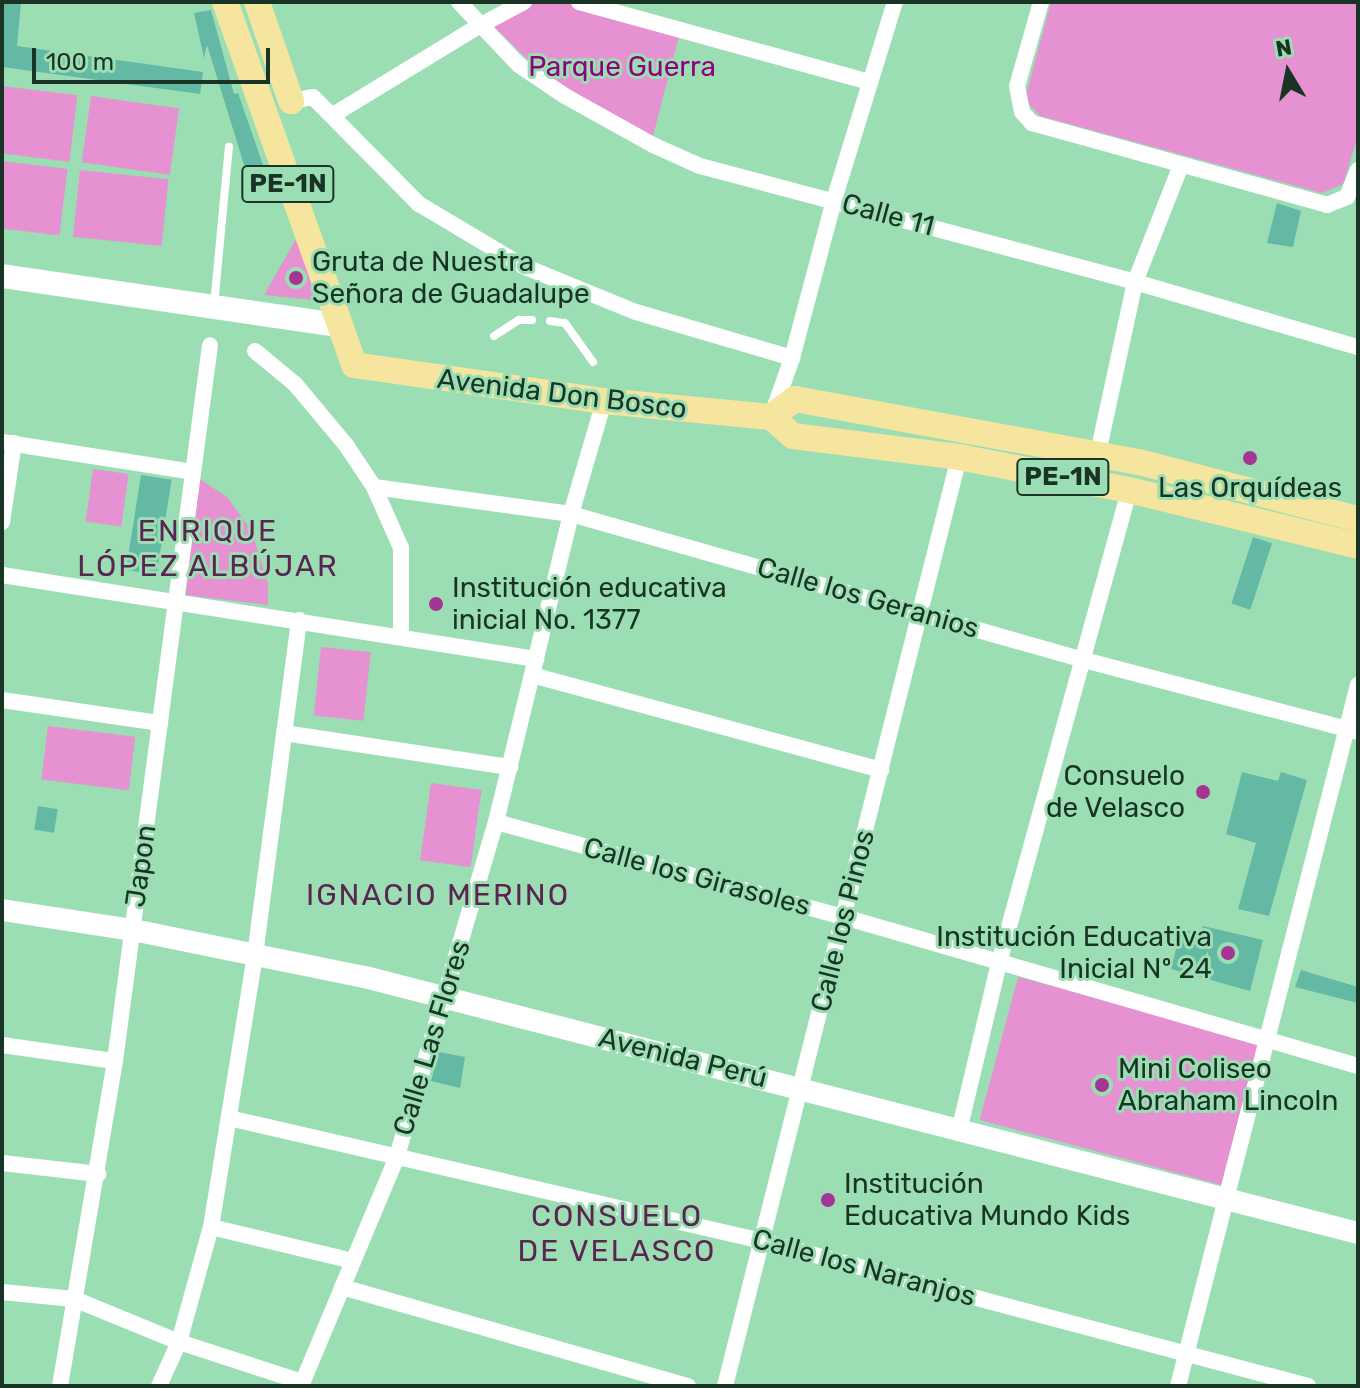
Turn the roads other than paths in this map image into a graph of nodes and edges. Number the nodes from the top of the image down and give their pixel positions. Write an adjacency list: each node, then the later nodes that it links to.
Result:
1 (225, 2): 21 (main road, PE-1N)
2 (257, 2): 10 (main road)
3 (459, 2): 8 (street, Calle 11)
4 (524, 2): 8 (street)
5 (579, 2): 9 (street)
6 (895, 2): 9 (street)
7 (1041, 2): 13 (street)
8 (479, 26): 11 (street); 15 (street, Calle 11)
9 (870, 82): 15 (street)
10 (291, 101): 11 (street)
11 (333, 115): 26 (street)
12 (229, 147): 18 (lane)
13 (1181, 165): 14 (street); 17 (street)
14 (1358, 170)
15 (834, 200): 17 (street, Calle 11); 26 (street)
16 (2, 276): 18 (main road)
17 (1135, 282): 24 (street, Calle 11); 31 (street)
18 (214, 307): 21 (main road)
19 (532, 320): 22 (lane)
20 (550, 321): 27 (lane)
21 (338, 325): 28 (main road, Avenida Don Bosco / PE-1N)
22 (494, 336)
23 (210, 345): 33 (street, Japon)
24 (1358, 347)
25 (255, 351): 34 (street)
26 (792, 358): 29 (street)
27 (593, 362)
28 (604, 401): 29 (main road, Avenida Don Bosco / PE-1N); 36 (street, Calle Las Flores)
29 (771, 417): 31 (main road, PE-1N); 32 (main road, Avenida Don Bosco / PE-1N)
30 (8, 442): 33 (street); 38 (street)
31 (1098, 453): 37 (main road, PE-1N)
32 (959, 457): 35 (main road, Avenida Don Bosco / PE-1N); 42 (street, Calle los Pinos)
33 (193, 472): 41 (street, Japon)
34 (374, 487): 36 (street, Calle los Geranios); 44 (street)
35 (1129, 490): 39 (main road, Avenida Don Bosco / PE-1N); 45 (street)
36 (571, 514): 42 (street, Calle los Geranios); 46 (street, Calle Las Flores)
37 (1358, 519)
38 (2, 522)
39 (1358, 546)
40 (2, 575): 41 (street)
41 (175, 604): 43 (street); 49 (street, Japon)
42 (921, 613): 45 (street, Calle los Geranios); 53 (street, Calle los Pinos)
43 (299, 620): 44 (street); 51 (street)
44 (401, 637): 46 (street)
45 (1080, 659): 50 (street, Calle los Geranios); 59 (street)
46 (534, 667): 52 (street, Calle Las Flores); 53 (street)
47 (1358, 685): 50 (street)
48 (2, 700): 49 (street)
49 (160, 723): 57 (street, Japon)
50 (1352, 731): 61 (street)
51 (284, 733): 52 (street); 58 (street)
52 (510, 767): 54 (street, Calle Las Flores)
53 (881, 770): 56 (street, Calle los Pinos)
54 (496, 822): 56 (street, Calle los Girasoles); 60 (street, Calle Las Flores)
55 (2, 910): 57 (street, Avenida Perú)
56 (844, 917): 59 (street, Calle los Girasoles); 65 (street, Calle los Pinos)
57 (133, 930): 58 (street, Avenida Perú); 63 (street, Japon)
58 (255, 955): 60 (street, Avenida Perú); 66 (street)
59 (999, 963): 61 (street, Calle los Girasoles); 67 (street)
60 (444, 997): 65 (street, Avenida Perú); 68 (street, Calle Las Flores)
61 (1268, 1042): 64 (street, Calle los Girasoles); 71 (street)
62 (2, 1045): 63 (street)
63 (115, 1061): 70 (street, Japon)
64 (1358, 1066)
65 (800, 1087): 67 (street, Avenida Perú); 74 (street, Calle los Pinos)
66 (229, 1118): 68 (street, Calle los Naranjos); 72 (street)
67 (959, 1131): 71 (street, Avenida Perú)
68 (397, 1156): 74 (street, Calle los Naranjos); 75 (street, Calle Las Flores)
69 (2, 1163): 70 (street)
70 (98, 1174): 78 (street, Japon)
71 (1228, 1200): 73 (street, Avenida Perú); 80 (street)
72 (211, 1227): 75 (street); 79 (street)
73 (1358, 1233)
74 (762, 1241): 80 (street, Calle los Naranjos); 85 (street, Calle los Pinos)
75 (353, 1261): 76 (street, Calle Las Flores)
76 (342, 1287): 81 (street, Calle Las Flores); 84 (street)
77 (2, 1292): 78 (street)
78 (74, 1299): 79 (street); 82 (street, Japon)
79 (179, 1342): 81 (street); 83 (street)
80 (1187, 1354): 86 (street); 87 (street, Calle los Naranjos)
81 (301, 1384)
82 (60, 1386)
83 (159, 1386)
84 (688, 1386)
85 (725, 1386)
86 (1178, 1386)
87 (1308, 1386)

